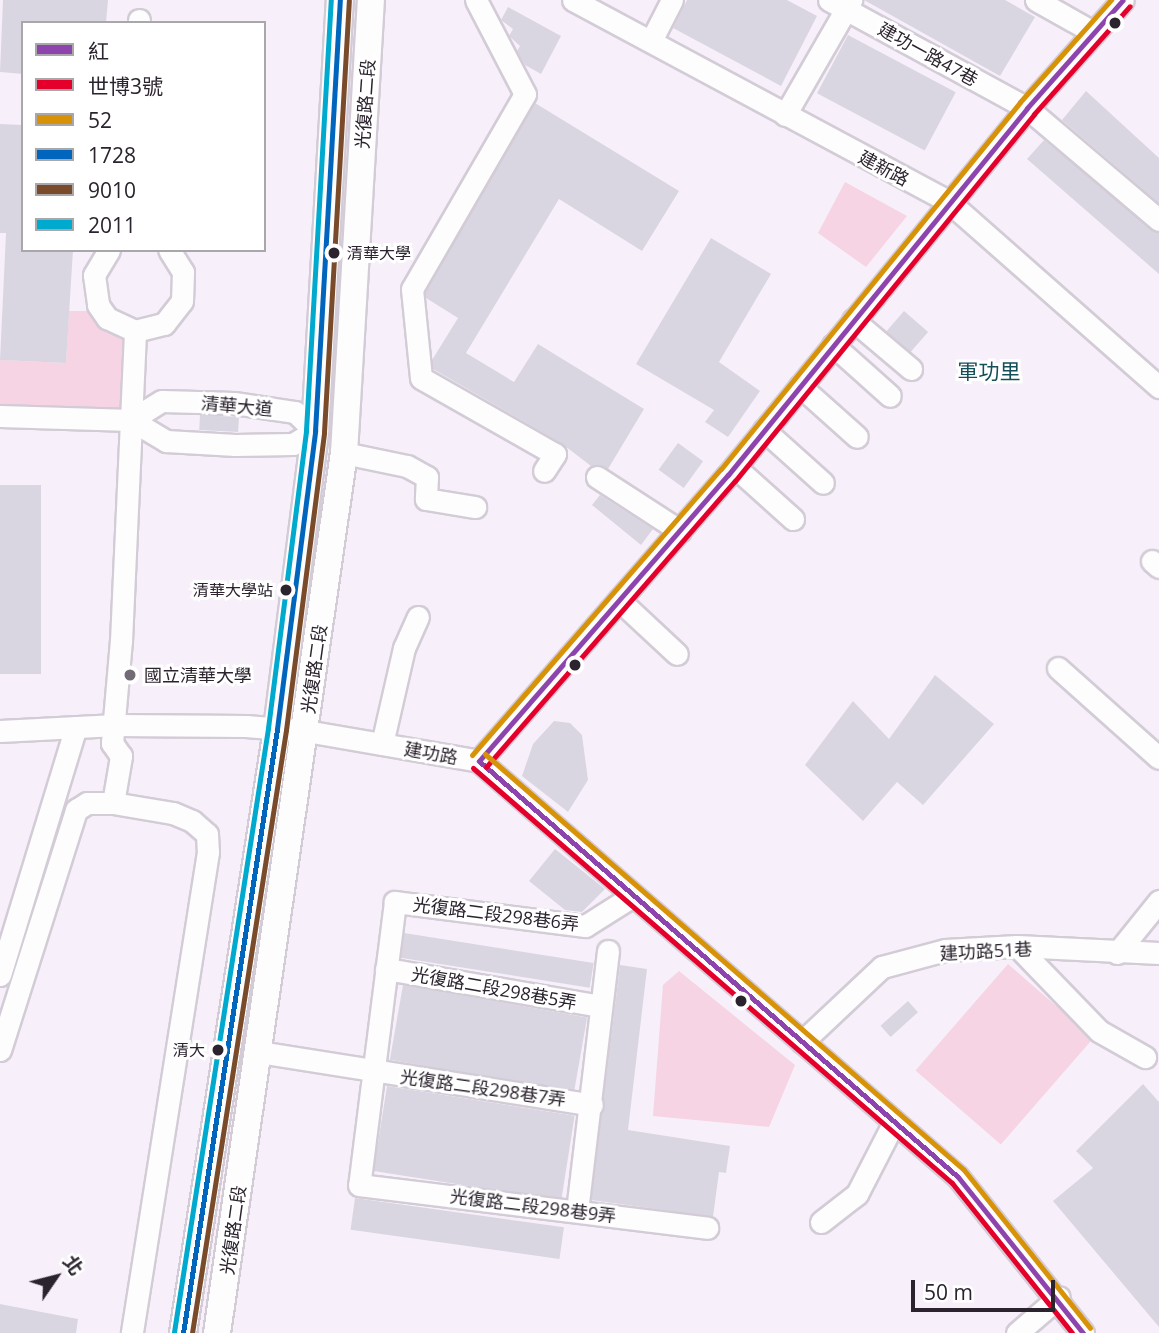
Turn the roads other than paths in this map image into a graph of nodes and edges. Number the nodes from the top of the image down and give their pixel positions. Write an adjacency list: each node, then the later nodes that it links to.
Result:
1 (340, 0): 27 (main road, 光復路二段)
2 (371, 0): 29 (main road, 光復路二段)
3 (476, 0): 31 (street)
4 (573, 0): 10 (street, 建新路)
5 (672, 0): 10 (street)
6 (1036, 0): 9 (street)
7 (1123, 0): 9 (street)
8 (842, 3): 11 (street, 建功一路47巷); 12 (street)
9 (1093, 32): 11 (street)
10 (652, 41): 12 (street, 建新路)
11 (1027, 108): 13 (street); 14 (street, 建功一路47巷)
12 (785, 115): 13 (street, 建新路)
13 (949, 202): 17 (street); 22 (street, 建新路)
14 (1159, 220)
15 (108, 252): 18 (street)
16 (170, 252): 18 (street)
17 (853, 320): 19 (street); 20 (street)
18 (135, 331): 25 (street)
19 (833, 345): 21 (street); 23 (street)
20 (911, 369)
21 (800, 386): 26 (street); 28 (street)
22 (1159, 387)
23 (890, 396)
24 (0, 416): 25 (street, 清華大道)
25 (131, 420): 27 (street, 清華大道); 27 (street, 清華大道); 41 (street)
26 (764, 430): 30 (street); 33 (street)
27 (315, 431): 29 (street); 43 (main road, 光復路二段)
28 (858, 438)
29 (344, 444): 34 (street); 45 (main road, 光復路二段)
30 (734, 467): 35 (street); 36 (street)
31 (544, 471)
32 (597, 477): 36 (street)
33 (823, 483)
34 (475, 507)
35 (793, 519)
36 (680, 531): 37 (street)
37 (619, 600): 39 (street); 48 (street)
38 (418, 617): 46 (street)
39 (677, 654)
40 (1058, 668): 47 (street)
41 (116, 725): 42 (street, 建功路); 43 (street, 建功路); 49 (street)
42 (76, 727): 44 (street, 建功路); 57 (street)
43 (277, 729): 45 (street, 建功路); 71 (main road, 光復路二段)
44 (0, 731)
45 (306, 731): 46 (street, 建功路); 61 (main road, 光復路二段)
46 (382, 744): 48 (street, 建功路)
47 (1159, 758)
48 (478, 761): 50 (street, 建功路)
49 (113, 803): 60 (street); 70 (street)
50 (631, 897): 56 (street, 光復路二段298巷6弄); 59 (street, 建功路)
51 (1159, 901): 54 (street)
52 (1017, 946): 54 (street, 建功路51巷); 59 (street, 建功路51巷); 62 (street)
53 (608, 951): 58 (street)
54 (1117, 953): 55 (street, 建功路51巷)
55 (1159, 953)
56 (386, 969): 58 (street, 光復路二段298巷5弄); 63 (street)
57 (0, 975)
58 (601, 1006): 64 (street)
59 (802, 1042): 65 (street, 建功路)
60 (0, 1050)
61 (259, 1052): 63 (street, 光復路二段298巷7弄); 72 (main road, 光復路二段)
62 (1144, 1057)
63 (373, 1072): 64 (street, 光復路二段298巷7弄); 66 (street, 光復路二段298巷9弄)
64 (593, 1105): 66 (street)
65 (894, 1122): 67 (street); 69 (street, 建功路)
66 (577, 1211): 68 (street, 光復路二段298巷9弄)
67 (821, 1222)
68 (707, 1228)
69 (1059, 1297): 73 (street); 74 (street, 建功路)
70 (132, 1333)
71 (183, 1333)
72 (217, 1333)
73 (1017, 1333)
74 (1083, 1333)

